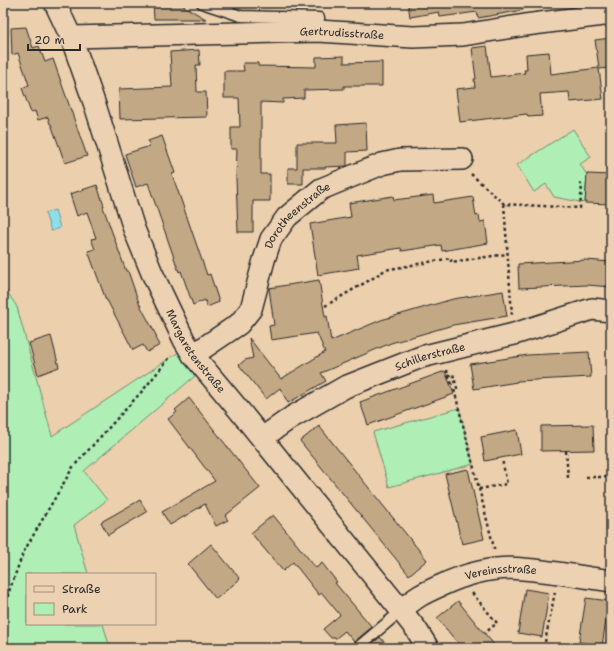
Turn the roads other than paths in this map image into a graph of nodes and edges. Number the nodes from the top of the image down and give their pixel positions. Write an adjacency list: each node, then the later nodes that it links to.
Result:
1 (55, 3): 5 (street, Margaretenstraße)
2 (202, 3): 4 (lane)
3 (611, 14): 4 (street, Gertrudisstraße)
4 (318, 31): 5 (street, Gertrudisstraße)
5 (71, 37): 8 (street, Margaretenstraße)
6 (466, 166): 8 (street, Dorotheenstraße)
7 (611, 311): 9 (street, Schillerstraße)
8 (188, 348): 9 (street, Margaretenstraße)
9 (262, 438): 11 (street, Margaretenstraße)
10 (611, 581): 11 (street, Vereinsstraße)
11 (401, 611): 12 (lane); 13 (street, Margaretenstraße)
12 (357, 648)
13 (428, 648)

